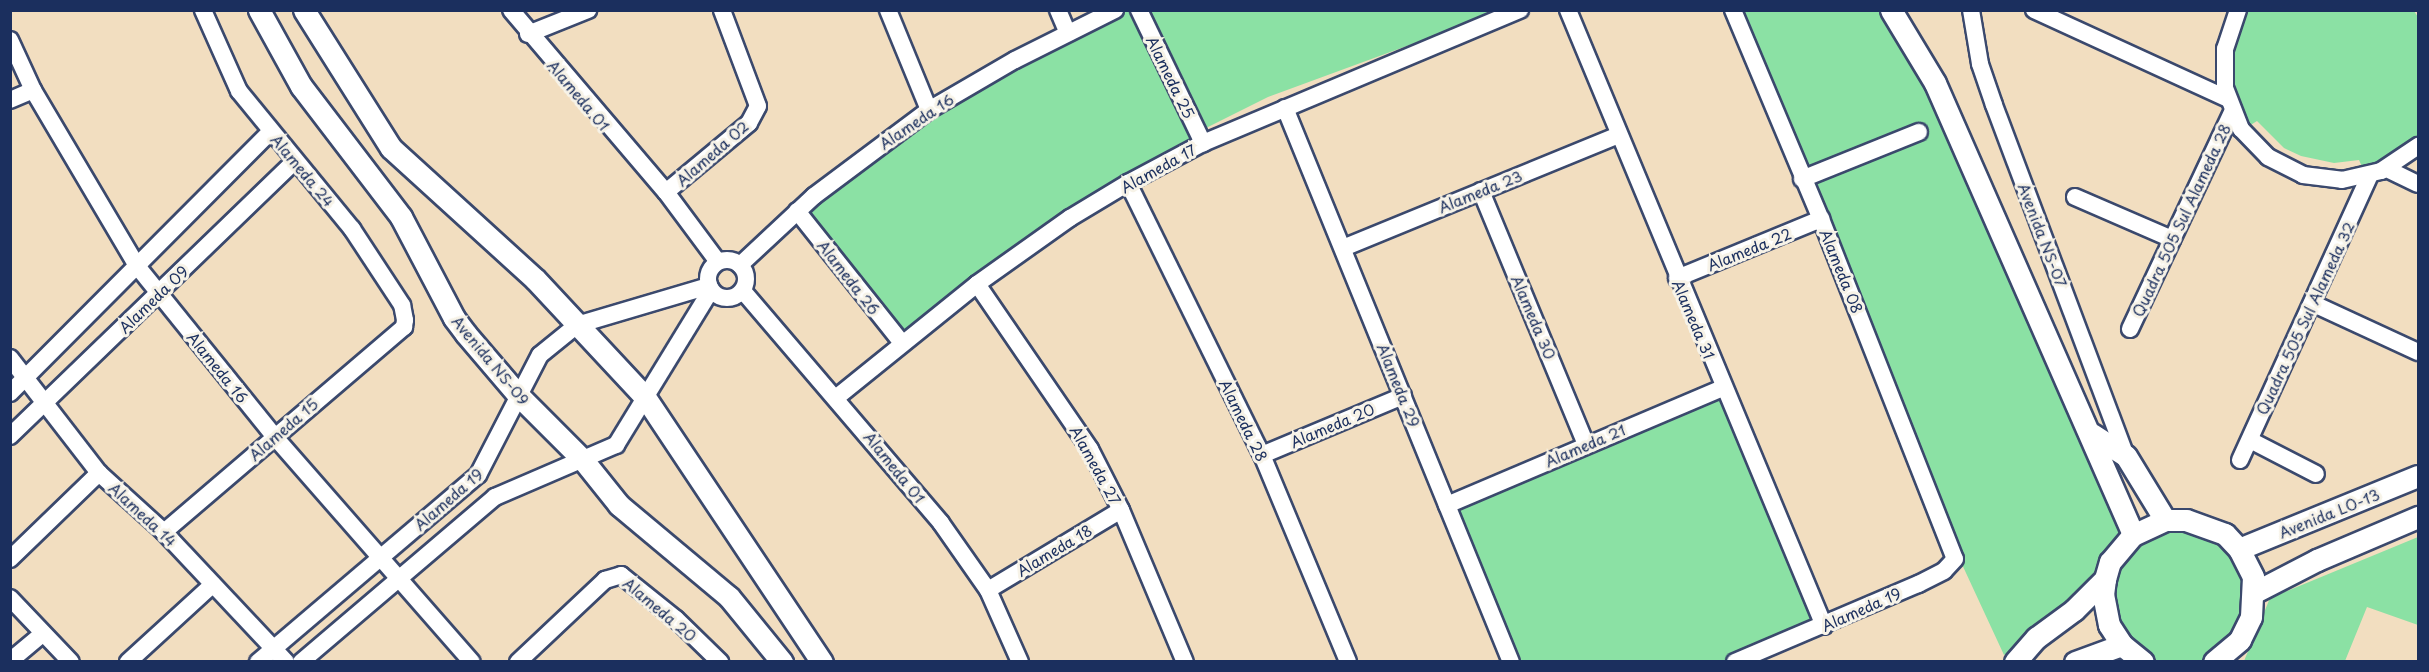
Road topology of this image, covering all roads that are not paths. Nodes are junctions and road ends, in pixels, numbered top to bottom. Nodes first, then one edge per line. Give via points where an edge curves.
1 (203, 10) edge
2 (259, 10) edge
3 (304, 10) edge
4 (511, 10) edge
5 (588, 10) edge
6 (722, 10) edge
7 (888, 10) edge
8 (1058, 10) edge
9 (1115, 10) edge
10 (1139, 10) edge
11 (1520, 10) edge
12 (1568, 10) edge
13 (1733, 10) edge
14 (1891, 10) edge
15 (1971, 10) edge
16 (2034, 10) edge
17 (2238, 10) edge
18 (1068, 33) junction
19 (528, 34) junction
20 (10, 40) edge
21 (2223, 77) junction
22 (2193, 83) junction
23 (33, 90) junction
24 (10, 99) edge
25 (2230, 105) junction
26 (1285, 108) junction
27 (929, 110) junction
28 (270, 132) junction
29 (1919, 132) dead end
30 (2245, 134) junction
31 (1618, 135) junction
32 (1203, 143) junction
33 (2216, 146) junction
34 (2412, 151) edge
35 (295, 161) junction
36 (2386, 169) junction
37 (2370, 175) junction
38 (1802, 179) junction
39 (2342, 180) junction
40 (1128, 183) junction
41 (2418, 183) edge
42 (1481, 191) junction
43 (666, 192) junction
44 (2074, 197) dead end
45 (2356, 208) junction
46 (797, 211) junction
47 (1821, 219) junction
48 (2172, 239) junction
49 (1343, 248) junction
50 (718, 262) junction
51 (740, 265) junction
52 (137, 266) junction
53 (1677, 278) junction
54 (977, 284) junction
55 (710, 288) junction
56 (743, 291) junction
57 (159, 294) junction
58 (2312, 303) junction
59 (577, 325) junction
60 (404, 327) joint
61 (2130, 329) dead end
62 (902, 343) junction
63 (2418, 352) edge
64 (10, 358) edge
65 (24, 380) junction
66 (1723, 388) junction
67 (10, 393) edge
68 (519, 396) junction
69 (1403, 396) junction
70 (837, 397) junction
71 (645, 398) junction
72 (46, 402) junction
73 (2092, 434) junction
74 (10, 436) edge
75 (274, 436) junction
76 (2250, 440) junction
77 (1586, 444) junction
78 (1262, 454) junction
79 (2126, 456) junction
80 (583, 460) junction
81 (2240, 460) dead end
82 (99, 473) junction
83 (2316, 474) dead end
84 (2418, 476) edge
85 (1447, 505) junction
86 (1121, 510) junction
87 (2418, 517) edge
88 (2165, 520) junction
89 (164, 532) junction
90 (1947, 532) joint
91 (2133, 535) junction
92 (2239, 549) junction
93 (380, 557) junction
94 (10, 559) edge
95 (397, 578) junction
96 (2105, 579) junction
97 (213, 584) junction
98 (988, 590) junction
99 (2255, 592) junction
100 (10, 598) edge
101 (1824, 626) junction
102 (41, 635) junction
103 (2121, 645) junction
104 (275, 647) junction
105 (2220, 660) edge
106 (10, 661) edge
107 (71, 662) edge
108 (128, 662) edge
109 (258, 662) edge
110 (286, 662) edge
111 (301, 662) edge
112 (472, 662) edge
113 (518, 662) edge
114 (720, 662) edge
115 (782, 662) edge
116 (822, 662) edge
117 (1020, 662) edge
118 (1185, 662) edge
119 (1348, 662) edge
120 (1511, 662) edge
121 (1735, 662) edge
122 (2015, 662) edge
123 (2075, 662) edge
124 (2143, 662) edge

1 - 28 street, Alameda 24 via 235,83
2 - 68 street, Avenida NS-09 via 301,86 401,218 454,318
3 - 59 street via 391,148 428,186 497,242
4 - 19 street, Alameda 01
5 - 19 street
6 - 43 street, Alameda 02 via 758,106 749,123
7 - 27 street
8 - 18 street
9 - 18 street, Alameda 16
10 - 32 street, Alameda 25
11 - 26 street, Alameda 17
12 - 31 street, Alameda 31
13 - 38 street, Alameda 08
14 - 73 street via 1935,83
15 - 79 street, Avenida NS-07 via 1980,64 1994,105
16 - 22 street
17 - 21 street via 2226,44
18 - 27 street, Alameda 16
19 - 43 street, Alameda 01
20 - 23 street, Alameda 16
21 - 22 street
21 - 25 street
22 - 25 street
23 - 24 street
23 - 52 street, Alameda 16
25 - 30 street
25 - 33 street, Quadra 505 Sul Alameda 28
26 - 32 street, Alameda 17
26 - 49 street, Alameda 29
27 - 46 street, Alameda 16
28 - 35 street, Alameda 24
28 - 52 street
29 - 38 street
30 - 33 street via 2230,136
30 - 39 street via 2264,154 2287,169 2308,177
31 - 42 street, Alameda 23
31 - 53 street, Alameda 31
32 - 40 street, Alameda 17
33 - 48 street, Quadra 505 Sul Alameda 28
34 - 36 street
34 - 41 street
35 - 57 street, Alameda 09
35 - 60 street, Alameda 24 via 352,229 396,295 405,313
36 - 37 street
36 - 41 street
37 - 39 street
37 - 45 street, Quadra 505 Sul Alameda 32
38 - 47 street, Alameda 08
39 - 45 street via 2353,194
40 - 54 street, Alameda 17 via 1070,218
40 - 78 street, Alameda 28
42 - 49 street, Alameda 23
42 - 77 street, Alameda 30
43 - 50 street, Alameda 01
44 - 48 street
45 - 58 street, Quadra 505 Sul Alameda 32
46 - 51 street, Alameda 16
46 - 62 street, Alameda 26
47 - 53 street, Alameda 22
47 - 90 street, Alameda 08
48 - 61 street, Quadra 505 Sul Alameda 28
49 - 69 street, Alameda 29
50 - 51 street via 726,260
50 - 55 street via 709,272
51 - 56 street via 747,277
52 - 57 street, Alameda 16
52 - 65 street
53 - 66 street, Alameda 31
54 - 62 street, Alameda 17
54 - 86 street, Alameda 27 via 1066,413
55 - 56 street via 726,298
55 - 59 street, Alameda 19
55 - 71 street, Alameda 19
56 - 70 street, Alameda 01
57 - 72 street, Alameda 09
57 - 75 street, Alameda 16
58 - 63 street
58 - 76 street, Quadra 505 Sul Alameda 32
59 - 68 street, Alameda 19 via 540,355
59 - 71 street
60 - 75 street, Alameda 15
62 - 70 street, Alameda 17
64 - 65 street, Alameda 14
65 - 67 street
65 - 72 street, Alameda 14
66 - 77 street, Alameda 21
66 - 101 street, Alameda 31
68 - 80 street, Avenida NS-09
68 - 93 street, Alameda 19 via 478,475
69 - 78 street, Alameda 20
69 - 85 street, Alameda 29
70 - 98 street, Alameda 01
71 - 80 street, Alameda 19 via 616,445
71 - 116 street
72 - 74 street, Alameda 09
72 - 82 street, Alameda 14
73 - 79 street, Avenida NS-07
73 - 91 street
75 - 89 street, Alameda 15
75 - 93 street, Alameda 16
76 - 81 street, Quadra 505 Sul Alameda 32
76 - 83 street
77 - 85 street, Alameda 21
78 - 119 street, Alameda 28
79 - 88 street, Avenida NS-07
80 - 95 street, Alameda 19 via 495,497
80 - 115 street, Avenida NS-09 via 619,505 729,597
82 - 89 street, Alameda 14
82 - 94 street
84 - 92 street, Avenida LO-13
85 - 120 street, Alameda 29
86 - 98 street, Alameda 18
86 - 118 street, Alameda 27
87 - 99 street
88 - 91 street
88 - 92 street via 2206,524
89 - 97 street, Alameda 14
90 - 101 street, Alameda 19 via 1955,552 1951,567
91 - 96 street via 2110,562
92 - 99 street
93 - 95 street, Alameda 16
93 - 104 street, Alameda 19
95 - 111 street, Alameda 19
95 - 112 street, Alameda 16
96 - 103 street via 2104,610
96 - 122 street via 2074,610 2036,638
97 - 104 street, Alameda 14
97 - 108 street
98 - 117 street, Alameda 01
99 - 105 street via 2251,617 2240,640
100 - 102 street
101 - 121 street, Alameda 19
102 - 106 street
102 - 107 street
103 - 123 street
103 - 124 street
104 - 109 street, Alameda 19
104 - 110 street, Alameda 14
113 - 114 street, Alameda 20 via 605,580 621,575 676,619

